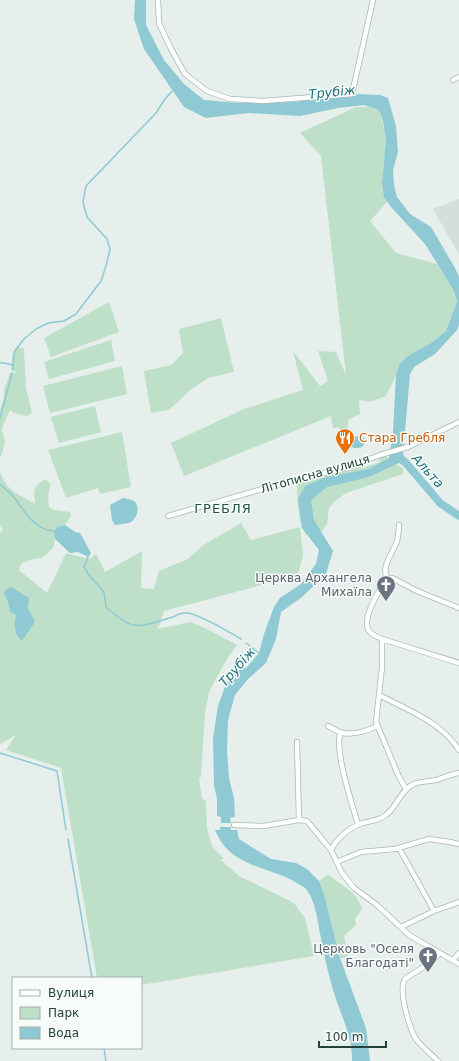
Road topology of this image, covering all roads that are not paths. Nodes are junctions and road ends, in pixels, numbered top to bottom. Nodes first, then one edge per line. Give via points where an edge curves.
1 (158, 0) edge
2 (373, 0) edge
3 (459, 77) edge
4 (453, 80) dead end
5 (459, 422) edge
6 (168, 516) dead end
7 (399, 525) dead end
8 (387, 578) junction
9 (459, 608) edge
10 (382, 639) junction
11 (459, 663) edge
12 (379, 695) junction
13 (328, 726) dead end
14 (377, 726) junction
15 (341, 732) junction
16 (297, 742) dead end
17 (459, 750) edge
18 (459, 772) edge
19 (406, 789) junction
20 (299, 820) junction
21 (234, 825) dead end
22 (358, 825) junction
23 (459, 844) edge
24 (399, 848) junction
25 (331, 850) junction
26 (337, 862) junction
27 (459, 902) edge
28 (434, 911) junction
29 (401, 927) junction
30 (440, 953) junction
31 (459, 953) edge
32 (453, 960) junction
33 (459, 964) edge
34 (438, 1061) edge

1 - 2 street via 159,22 185,74 207,90 230,99 263,101 352,94
3 - 4 street
5 - 6 street, Літописна вулиця via 408,447 348,467
7 - 8 street via 397,542 385,571
8 - 9 street via 395,579 412,589
8 - 10 street via 371,608 367,624 371,634
10 - 11 street
10 - 12 street
12 - 14 street
12 - 17 street via 429,722 445,734
13 - 15 street
14 - 15 street via 364,731
14 - 19 street
15 - 22 street via 339,752
16 - 20 street
18 - 19 street via 417,783
19 - 22 street via 386,815
20 - 21 street via 264,826
20 - 25 street via 310,823
22 - 25 street via 339,838
23 - 24 street via 429,839
24 - 26 street via 364,851
24 - 28 street
25 - 26 street
26 - 29 street via 352,886
27 - 28 street
28 - 29 street
29 - 30 street
30 - 32 street
30 - 34 street via 407,977 403,984 405,1009 415,1036
31 - 32 street
32 - 33 street

